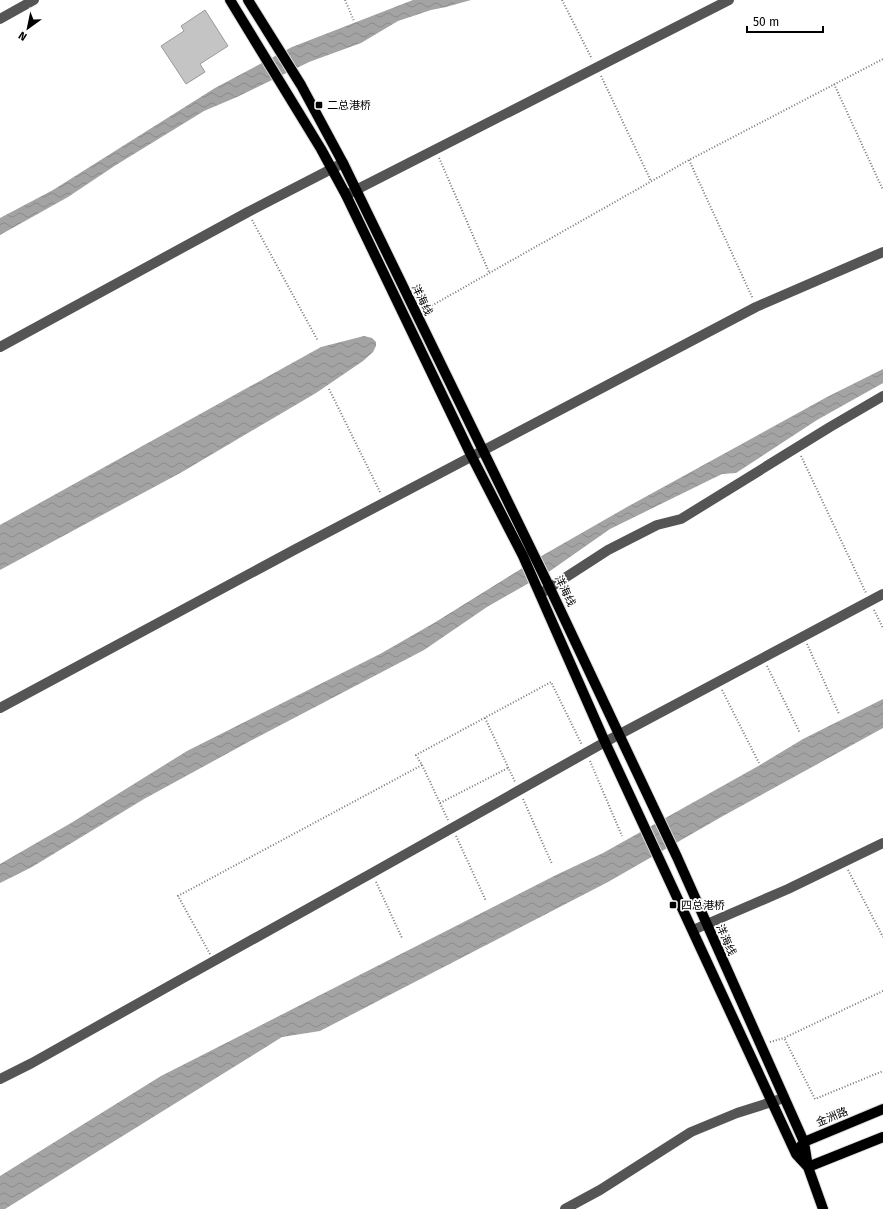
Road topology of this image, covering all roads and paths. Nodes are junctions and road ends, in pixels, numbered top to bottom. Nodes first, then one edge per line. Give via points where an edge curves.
1 (34, 0) edge
2 (230, 0) edge
3 (248, 0) edge
4 (345, 0) edge
5 (562, 0) edge
6 (729, 0) edge
7 (0, 19) edge
8 (354, 21) dead end
9 (883, 59) edge
10 (597, 67) junction
11 (834, 84) junction
12 (436, 150) junction
13 (689, 160) junction
14 (343, 163) junction
15 (331, 169) junction
16 (651, 182) junction
17 (356, 190) junction
18 (883, 190) edge
19 (346, 195) junction
20 (248, 212) junction
21 (883, 252) edge
22 (490, 272) junction
23 (756, 307) junction
24 (416, 314) junction
25 (318, 341) dead end
26 (0, 347) edge
27 (329, 389) dead end
28 (883, 396) edge
29 (797, 448) junction
30 (483, 451) junction
31 (472, 457) junction
32 (385, 502) junction
33 (528, 555) junction
34 (548, 585) junction
35 (538, 590) junction
36 (883, 594) edge
37 (870, 601) junction
38 (883, 628) edge
39 (804, 636) junction
40 (763, 658) junction
41 (718, 681) junction
42 (0, 708) edge
43 (839, 714) dead end
44 (619, 734) junction
45 (800, 734) dead end
46 (605, 742) junction
47 (586, 753) junction
48 (759, 763) dead end
49 (508, 768) dead end
50 (440, 803) dead end
51 (622, 836) dead end
52 (883, 843) edge
53 (844, 862) junction
54 (372, 873) junction
55 (706, 924) junction
56 (693, 930) junction
57 (883, 937) edge
58 (402, 938) dead end
59 (214, 961) junction
60 (883, 991) edge
61 (883, 1072) edge
62 (0, 1079) edge
63 (784, 1098) junction
64 (772, 1102) junction
65 (883, 1109) edge
66 (883, 1137) edge
67 (804, 1142) junction
68 (796, 1154) junction
69 (808, 1167) junction
70 (565, 1209) edge
71 (823, 1209) edge

1 - 7 street
2 - 15 main road, 洋海线
3 - 14 main road, 洋海线 via 301,85
4 - 8 path
5 - 10 path
6 - 10 street
9 - 11 path
10 - 12 street
10 - 16 path
11 - 13 path
11 - 18 path
12 - 17 street
12 - 22 path
13 - 16 path
13 - 23 path
14 - 15 street
14 - 17 main road, 洋海线
15 - 19 main road, 洋海线
15 - 20 street
16 - 22 path
17 - 19 street
17 - 24 main road, 洋海线
19 - 31 main road, 洋海线
20 - 25 path
20 - 26 street
21 - 23 street
22 - 24 path
23 - 30 street
24 - 30 main road, 洋海线
27 - 32 path
28 - 29 street
29 - 34 street via 681,519 657,526 608,550
29 - 37 path
30 - 31 street
30 - 33 main road, 洋海线
31 - 32 street
31 - 33 main road, 洋海线
32 - 42 street
33 - 34 main road, 洋海线
33 - 35 main road, 洋海线
34 - 35 street
34 - 44 main road, 洋海线
35 - 46 main road, 洋海线
36 - 37 street
37 - 38 path
37 - 39 street
39 - 40 street
39 - 43 path
40 - 41 street
40 - 45 path
41 - 44 street
41 - 48 path
44 - 46 street
44 - 55 main road, 洋海线
46 - 47 street
46 - 56 main road, 洋海线
47 - 51 path
47 - 54 street
47 - 59 path via 551,682 416,755 422,765 178,896
49 - 50 path
52 - 53 street
53 - 55 street
53 - 57 path
54 - 58 path
54 - 59 street
55 - 56 street
55 - 63 main road, 洋海线
56 - 64 main road, 洋海线
59 - 62 street
60 - 61 path via 784,1038 815,1099
63 - 64 street
63 - 67 main road, 洋海线
64 - 68 main road, 洋海线
64 - 70 street via 691,1132 600,1190
65 - 67 main road, 金洲路
66 - 69 main road
67 - 68 main road
67 - 69 main road, 洋海线
68 - 69 main road, 洋海线
69 - 71 main road, 洋海线

